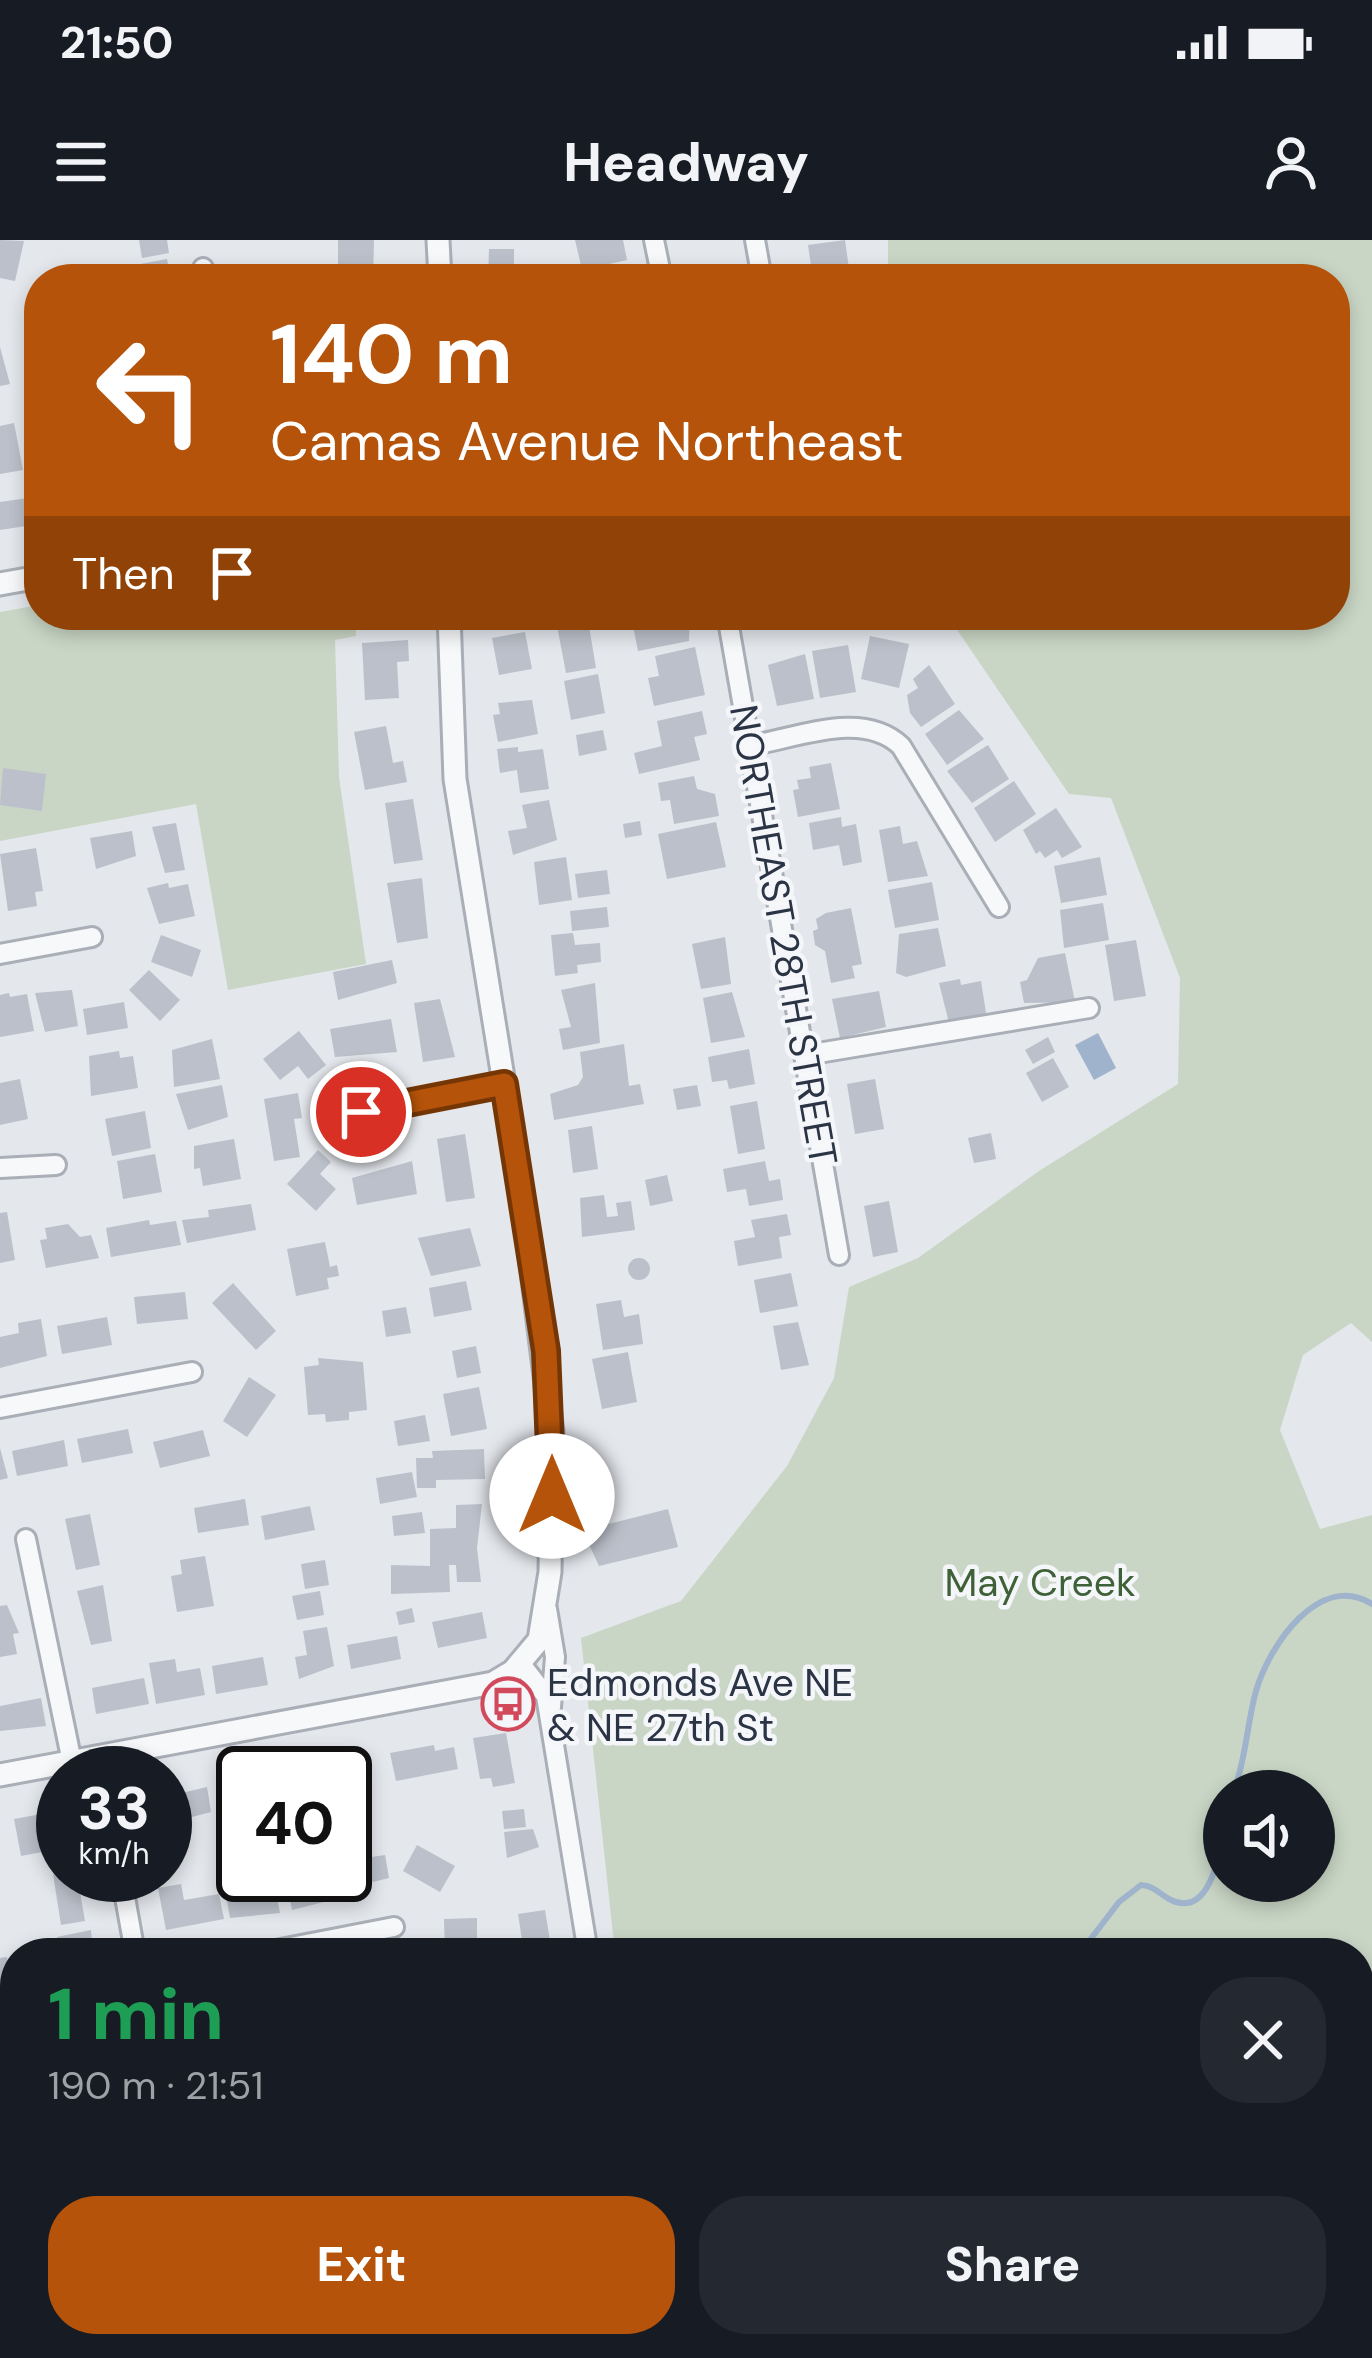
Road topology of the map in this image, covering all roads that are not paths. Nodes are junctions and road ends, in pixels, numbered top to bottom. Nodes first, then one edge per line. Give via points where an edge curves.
1 (449, 630) edge
2 (730, 630) edge
3 (753, 745) junction
4 (999, 907) dead end
5 (92, 937) dead end
6 (0, 954) edge
7 (1089, 1008) dead end
8 (806, 1055) junction
9 (504, 1084) junction
10 (361, 1112) dead end
11 (56, 1166) dead end
12 (0, 1168) edge
13 (839, 1255) dead end
14 (192, 1372) dead end
15 (0, 1408) edge
16 (26, 1540) dead end
17 (546, 1602) junction
18 (520, 1664) junction
19 (550, 1718) junction
20 (69, 1746) edge
21 (192, 1746) edge
22 (36, 1768) edge
23 (0, 1775) edge
24 (126, 1902) edge
25 (394, 1927) dead end
26 (132, 1938) edge
27 (337, 1938) edge
28 (586, 1938) edge

1 - 9 street via 454,779
2 - 3 street, NORTHEAST 28TH STREET
3 - 4 street via 862,726 888,734
3 - 8 street, NORTHEAST 28TH STREET
5 - 6 street
7 - 8 street
8 - 13 street, NORTHEAST 28TH STREET
9 - 10 street
9 - 17 street via 550,1394
11 - 12 street
14 - 15 street
16 - 20 street
17 - 18 street via 539,1640
17 - 19 street via 555,1657
18 - 19 street via 546,1696
18 - 21 street via 493,1683
19 - 28 street
22 - 23 street
24 - 26 street
25 - 27 street

